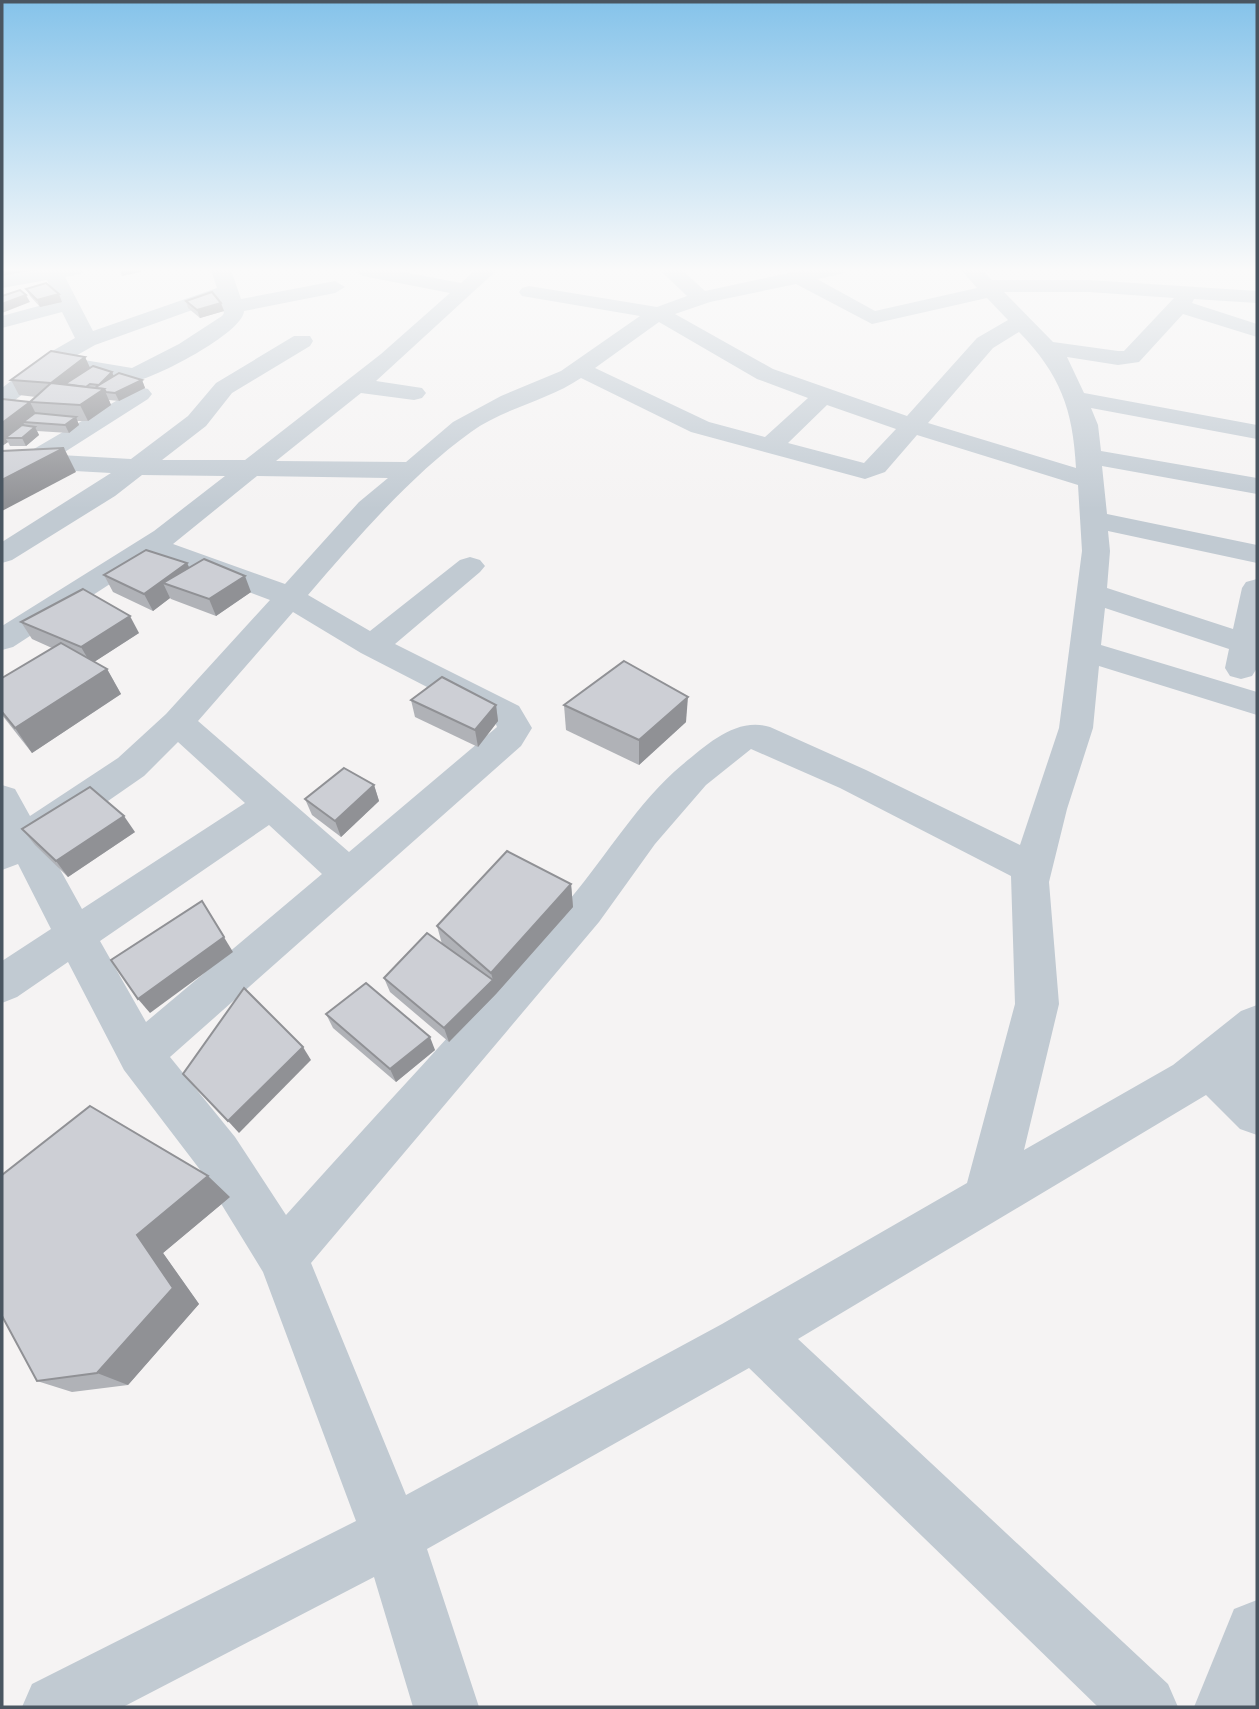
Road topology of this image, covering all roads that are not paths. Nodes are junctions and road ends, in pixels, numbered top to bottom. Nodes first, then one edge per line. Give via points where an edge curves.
1 (71, 350) edge
2 (181, 350) edge
3 (287, 350) edge
4 (399, 350) edge
5 (607, 350) edge
6 (718, 350) edge
7 (979, 350) edge
8 (1048, 350) edge
9 (1066, 350) edge
10 (1138, 350) edge
11 (50, 362) junction
12 (580, 369) junction
13 (357, 385) junction
14 (414, 393) dead end
15 (140, 394) dead end
16 (824, 396) junction
17 (1074, 398) junction
18 (2, 399) edge
19 (911, 425) junction
20 (1257, 432) edge
21 (770, 446) junction
22 (2, 459) edge
23 (32, 461) junction
24 (137, 467) junction
25 (249, 468) junction
26 (1089, 468) junction
27 (411, 470) junction
28 (1257, 486) edge
29 (1093, 520) junction
30 (152, 546) junction
31 (2, 554) edge
32 (1257, 554) edge
33 (470, 566) dead end
34 (1257, 588) edge
35 (1093, 594) junction
36 (289, 596) junction
37 (2, 640) edge
38 (1246, 644) junction
39 (372, 646) junction
40 (1086, 651) junction
41 (1246, 701) edge
42 (178, 722) junction
43 (2, 799) edge
44 (271, 805) junction
45 (14, 847) edge
46 (1032, 869) junction
47 (349, 875) junction
48 (74, 934) junction
49 (2, 984) edge
50 (1236, 1054) edge
51 (140, 1055) junction
52 (1257, 1113) edge
53 (988, 1198) junction
54 (283, 1257) junction
55 (754, 1335) junction
56 (392, 1535) junction
57 (1257, 1632) edge
58 (54, 1707) edge
59 (446, 1707) edge
60 (1145, 1707) edge
61 (1227, 1707) edge

1 - 11 street
2 - 11 street via 137,375
3 - 24 street via 224,388 197,421
4 - 13 street
5 - 12 street
6 - 16 street
7 - 19 street
8 - 17 street
9 - 10 street via 1127,358
11 - 18 street
12 - 21 street via 678,418
12 - 27 street via 462,428
13 - 14 street
13 - 25 street
15 - 23 street
16 - 19 street
16 - 21 street
17 - 20 street
17 - 26 street via 1086,425
19 - 21 street via 876,467 865,471
19 - 26 street
22 - 23 street
23 - 24 street
24 - 25 street
24 - 31 street
25 - 27 street
25 - 30 street
26 - 28 street
26 - 29 street
27 - 36 street via 369,508
29 - 32 street
29 - 35 street
30 - 36 street
30 - 37 street
33 - 39 street
34 - 38 street
35 - 38 street
35 - 40 street
36 - 39 street
36 - 42 street
38 - 41 street
39 - 47 street via 507,714 515,727
40 - 41 street
40 - 46 street via 1076,728
42 - 44 street
42 - 45 street via 131,767
43 - 45 street
44 - 47 street
44 - 48 street
45 - 48 street
46 - 53 street via 1029,883 1037,1004
46 - 54 street via 758,736 742,738 684,785 585,910
47 - 51 street
48 - 49 street
48 - 51 street
50 - 52 street
50 - 53 street
51 - 54 street via 218,1154
53 - 55 street
54 - 56 street
55 - 56 street
55 - 60 street
56 - 58 street
56 - 59 street
57 - 61 street

